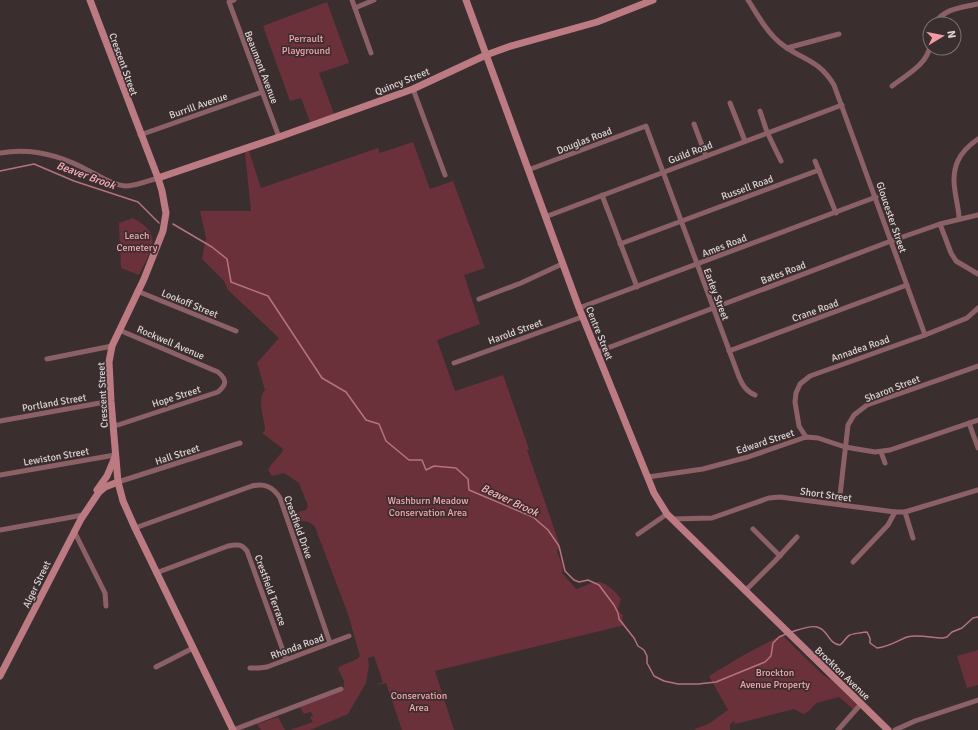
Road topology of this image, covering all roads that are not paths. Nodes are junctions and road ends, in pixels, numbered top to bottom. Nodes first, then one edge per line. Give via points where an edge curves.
1 (90, 0) edge
2 (234, 0) edge
3 (352, 0) edge
4 (374, 0) edge
5 (466, 0) edge
6 (653, 0) edge
7 (748, 0) edge
8 (978, 4) edge
9 (355, 8) junction
10 (940, 16) edge
11 (839, 34) dead end
12 (788, 48) junction
13 (371, 53) dead end
14 (486, 55) junction
15 (928, 56) edge
16 (892, 86) dead end
17 (413, 88) junction
18 (262, 92) junction
19 (730, 103) dead end
20 (842, 105) junction
21 (760, 111) dead end
22 (694, 124) dead end
23 (646, 126) joint
24 (767, 132) junction
25 (140, 135) junction
26 (279, 137) junction
27 (978, 139) edge
28 (745, 141) junction
29 (0, 154) edge
30 (706, 156) junction
31 (815, 160) dead end
32 (781, 161) dead end
33 (528, 170) junction
34 (819, 170) junction
35 (663, 172) junction
36 (446, 175) dead end
37 (158, 178) junction
38 (602, 195) junction
39 (876, 198) junction
40 (836, 212) junction
41 (978, 215) edge
42 (545, 217) junction
43 (960, 219) junction
44 (681, 220) junction
45 (940, 224) junction
46 (891, 242) junction
47 (620, 244) junction
48 (562, 264) junction
49 (696, 265) junction
50 (978, 274) edge
51 (907, 285) junction
52 (637, 287) junction
53 (137, 292) junction
54 (479, 299) dead end
55 (579, 308) junction
56 (713, 308) junction
57 (978, 308) edge
58 (582, 317) junction
59 (119, 330) junction
60 (236, 331) dead end
61 (925, 334) junction
62 (112, 346) junction
63 (729, 351) junction
64 (597, 352) junction
65 (47, 359) dead end
66 (454, 363) dead end
67 (978, 366) edge
68 (215, 370) joint
69 (755, 395) dead end
70 (111, 401) junction
71 (978, 420) edge
72 (0, 421) edge
73 (969, 423) junction
74 (113, 425) junction
75 (806, 437) junction
76 (240, 443) dead end
77 (845, 447) junction
78 (978, 448) edge
79 (881, 452) junction
80 (116, 455) junction
81 (885, 463) dead end
82 (0, 476) edge
83 (648, 477) junction
84 (118, 482) junction
85 (978, 490) edge
86 (92, 502) junction
87 (839, 504) junction
88 (895, 512) junction
89 (905, 512) junction
90 (84, 515) junction
91 (670, 517) junction
92 (135, 528) junction
93 (752, 529) dead end
94 (0, 530) edge
95 (74, 531) junction
96 (638, 534) dead end
97 (797, 537) dead end
98 (913, 538) dead end
99 (780, 556) junction
100 (853, 562) dead end
101 (156, 573) junction
102 (745, 591) junction
103 (106, 606) dead end
104 (787, 632) joint
105 (349, 636) dead end
106 (330, 643) junction
107 (193, 648) junction
108 (286, 659) junction
109 (156, 667) dead end
110 (250, 668) dead end
111 (0, 676) edge
112 (341, 689) dead end
113 (978, 700) edge
114 (861, 704) junction
115 (233, 730) edge
116 (838, 730) edge
117 (888, 730) edge
118 (895, 730) edge

1 - 25 main road, Crescent Street
2 - 18 street, Beaumont Avenue via 229,2
3 - 9 street
4 - 9 street
5 - 14 main road, Centre Street
6 - 14 main road, Quincy Street via 597,22
7 - 12 street, Gloucester Street via 771,34
8 - 10 street via 948,11
9 - 13 street
11 - 12 street
12 - 20 street, Gloucester Street via 822,69 831,80
14 - 17 main road, Quincy Street
14 - 33 main road, Centre Street
15 - 16 street via 922,64
17 - 26 main road, Quincy Street
17 - 36 street
18 - 25 street, Burrill Avenue
18 - 26 street, Beaumont Avenue
19 - 28 street
20 - 24 street, Guild Road
20 - 39 street, Gloucester Street
21 - 24 street
22 - 30 street
23 - 33 street, Douglas Road
23 - 35 street, Earley Street
24 - 28 street, Guild Road
24 - 32 street
25 - 37 main road, Crescent Street
26 - 37 main road, Quincy Street
27 - 43 street via 958,158 955,170 954,180
28 - 30 street, Guild Road
29 - 37 street via 30,152 51,155 77,164 120,186 135,185
30 - 35 street, Guild Road
31 - 34 street
33 - 42 main road, Centre Street
34 - 40 street
34 - 44 street, Russell Road
35 - 38 street, Guild Road
35 - 44 street, Earley Street
37 - 53 main road, Crescent Street via 166,220 157,249
38 - 42 street, Guild Road
38 - 47 street
39 - 40 street, Ames Road
39 - 46 street, Gloucester Street
40 - 49 street, Ames Road
41 - 43 street, Bates Road
42 - 48 main road, Centre Street
43 - 45 street, Bates Road
44 - 47 street, Russell Road
44 - 49 street, Earley Street
45 - 46 street, Bates Road
45 - 50 street via 956,260
46 - 51 street, Gloucester Street
46 - 56 street, Bates Road
47 - 52 street
48 - 54 street
48 - 55 main road, Centre Street
49 - 52 street, Ames Road
49 - 56 street, Earley Street
51 - 61 street, Gloucester Street
51 - 63 street, Crane Road
52 - 55 street, Ames Road
53 - 59 main road, Crescent Street
53 - 60 street, Lookoff Street
55 - 58 main road, Centre Street
56 - 63 street, Earley Street
56 - 64 street, Bates Road
57 - 61 street, Annadea Road via 967,318
58 - 64 main road, Centre Street
58 - 66 street, Harold Street
59 - 62 main road, Crescent Street
59 - 68 street, Rockwell Avenue
61 - 75 street, Annadea Road via 810,376 800,384 795,402 799,426
62 - 65 street
62 - 70 main road, Crescent Street via 109,362
63 - 69 street, Earley Street via 744,388
64 - 83 main road, Centre Street
67 - 77 street, Sharon Street via 859,410 848,425
68 - 74 street, Hope Street via 224,377 225,383 218,392
70 - 72 street, Portland Street
70 - 74 main road, Crescent Street
71 - 73 street, Edward Street
73 - 78 street
73 - 79 street, Edward Street
74 - 80 main road, Crescent Street
75 - 77 street, Edward Street via 818,438
75 - 83 street, Edward Street via 703,469
76 - 84 street, Hall Street
77 - 79 street, Edward Street
77 - 87 street, Sharon Street
79 - 81 street
80 - 82 street, Lewiston Street
80 - 84 main road, Crescent Street
80 - 86 main road
83 - 91 main road, Centre Street via 654,493
84 - 86 main road, Alger Street via 98,492
84 - 92 main road, Crescent Street
85 - 89 street, Short Street
86 - 90 main road, Alger Street
87 - 88 street, Short Street
87 - 91 street, Short Street via 775,497 712,518
88 - 89 street, Short Street
88 - 100 street via 888,525
89 - 98 street
90 - 94 street
90 - 95 main road, Alger Street
91 - 96 street
91 - 102 main road, Centre Street
92 - 101 main road, Crescent Street
92 - 106 street, Crestfield Drive via 252,486 269,486 280,498
93 - 99 street
95 - 103 street via 105,593
95 - 111 main road, Alger Street
97 - 99 street
99 - 102 street
101 - 107 main road, Crescent Street
101 - 108 street, Crestfield Terrace via 228,546 237,544 244,548
102 - 104 main road, Centre Street
104 - 114 main road, Brockton Avenue
105 - 106 street, Rhonda Road
106 - 108 street, Rhonda Road
107 - 109 street
107 - 115 main road, Crescent Street
108 - 110 street, Rhonda Road via 263,668
112 - 115 street
113 - 118 street via 914,721
114 - 116 street
114 - 117 main road, Brockton Avenue

